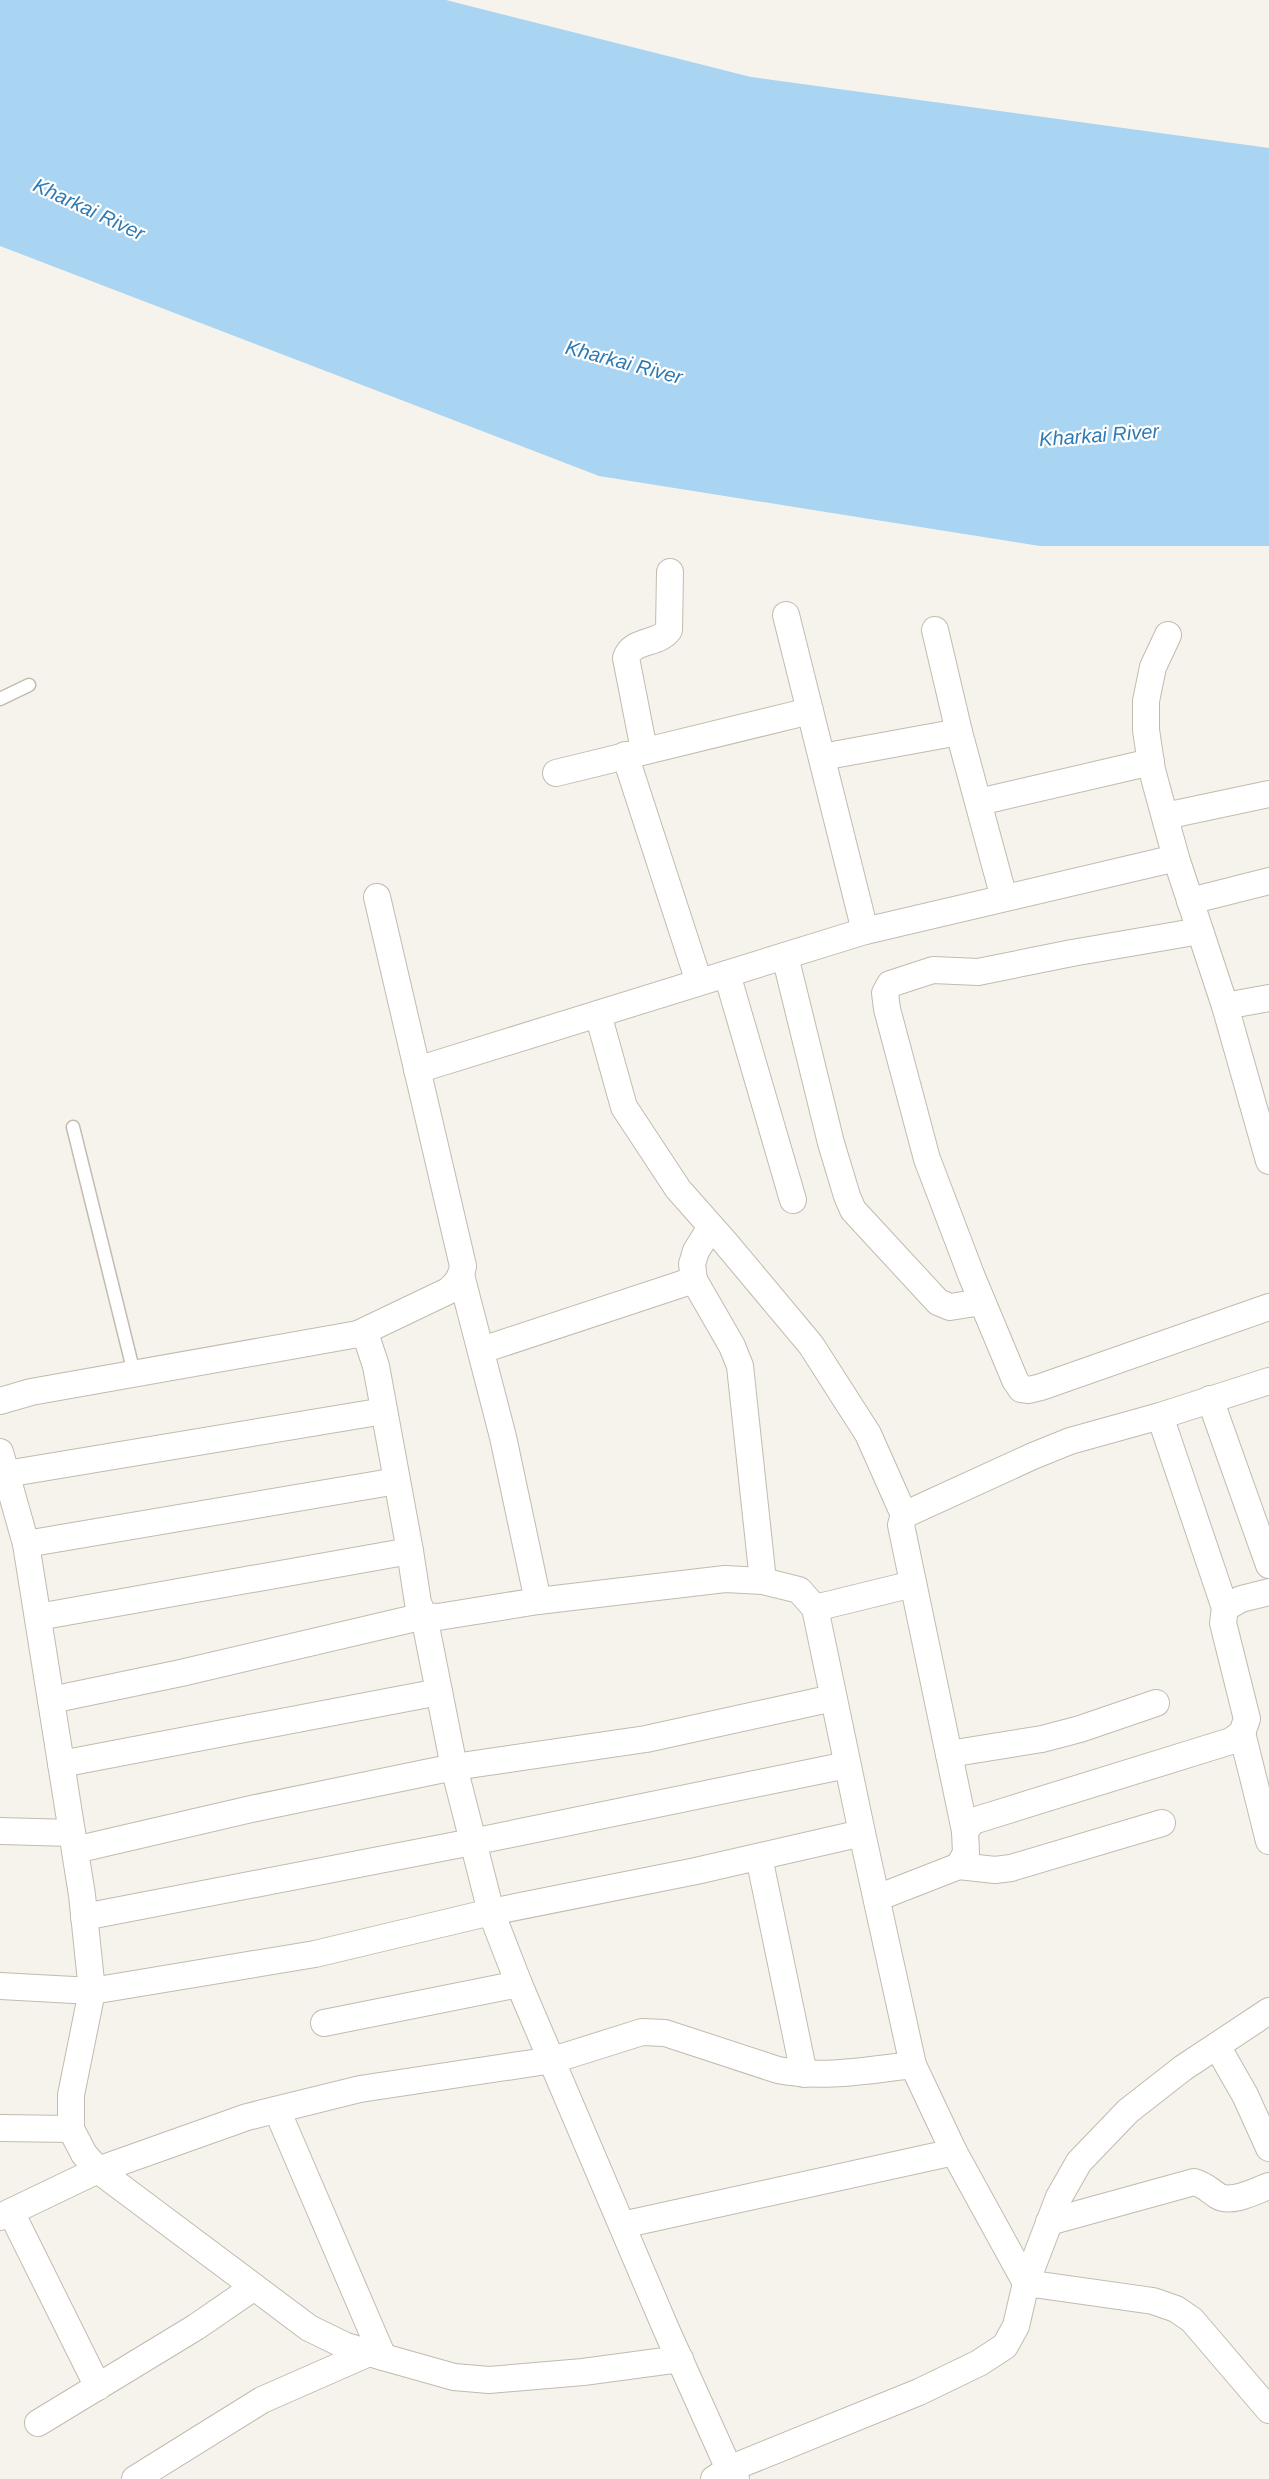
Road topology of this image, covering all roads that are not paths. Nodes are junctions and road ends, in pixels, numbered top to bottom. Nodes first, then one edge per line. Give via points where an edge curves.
1 (670, 572) dead end
2 (786, 615) dead end
3 (934, 630) dead end
4 (1168, 634) dead end
5 (28, 685) dead end
6 (0, 699) edge
7 (810, 711) junction
8 (959, 732) junction
9 (634, 753) junction
10 (822, 757) junction
11 (1151, 762) junction
12 (556, 773) dead end
13 (1269, 794) edge
14 (978, 802) junction
15 (1164, 816) junction
16 (1176, 858) junction
17 (1269, 881) edge
18 (377, 897) dead end
19 (1004, 898) junction
20 (1190, 901) junction
21 (865, 931) junction
22 (1200, 931) junction
23 (785, 956) junction
24 (727, 974) junction
25 (699, 982) junction
26 (1269, 998) edge
27 (1226, 1006) junction
28 (597, 1014) junction
29 (417, 1070) junction
30 (1264, 1122) edge
31 (73, 1127) dead end
32 (1269, 1161) edge
33 (793, 1200) dead end
34 (711, 1227) junction
35 (461, 1275) junction
36 (694, 1280) junction
37 (982, 1302) junction
38 (1269, 1307) edge
39 (358, 1334) junction
40 (482, 1350) junction
41 (134, 1373) junction
42 (1269, 1381) edge
43 (1210, 1399) junction
44 (0, 1401) edge
45 (384, 1411) junction
46 (1160, 1416) junction
47 (3, 1463) edge
48 (397, 1481) junction
49 (904, 1515) junction
50 (26, 1544) junction
51 (410, 1551) junction
52 (1269, 1565) edge
53 (763, 1581) junction
54 (913, 1584) junction
55 (1269, 1592) edge
56 (538, 1601) junction
57 (816, 1608) junction
58 (1225, 1608) junction
59 (424, 1616) junction
60 (38, 1617) junction
61 (439, 1692) junction
62 (833, 1698) junction
63 (51, 1700) junction
64 (1156, 1703) dead end
65 (1242, 1733) junction
66 (949, 1754) junction
67 (61, 1764) junction
68 (847, 1765) junction
69 (454, 1767) junction
70 (1162, 1823) dead end
71 (0, 1831) edge
72 (965, 1831) junction
73 (862, 1833) junction
74 (74, 1841) junction
75 (1269, 1841) edge
76 (472, 1842) junction
77 (759, 1857) junction
78 (959, 1866) junction
79 (877, 1898) junction
80 (491, 1912) junction
81 (84, 1917) junction
82 (519, 1984) junction
83 (0, 1986) edge
84 (92, 1991) junction
85 (1269, 2011) edge
86 (324, 2023) dead end
87 (1217, 2046) junction
88 (553, 2060) junction
89 (913, 2064) junction
90 (804, 2074) junction
91 (277, 2110) junction
92 (0, 2128) edge
93 (71, 2129) junction
94 (1269, 2148) edge
95 (954, 2152) junction
96 (98, 2170) junction
97 (1269, 2186) edge
98 (6, 2215) edge
99 (1049, 2222) junction
100 (622, 2225) junction
101 (1026, 2283) junction
102 (254, 2287) junction
103 (376, 2355) junction
104 (680, 2359) junction
105 (98, 2387) junction
106 (1269, 2410) edge
107 (38, 2422) dead end
108 (726, 2476) edge
109 (135, 2479) edge

1 - 9 street via 669,630 662,638 634,647 626,658
2 - 7 street
3 - 8 street
4 - 11 street via 1153,668 1146,701
5 - 6 lane
7 - 9 street
7 - 10 street
8 - 10 street
8 - 14 street
9 - 12 street
9 - 25 street
10 - 21 street
11 - 14 street
11 - 15 street
13 - 15 street
14 - 19 street
15 - 16 street
16 - 19 street
16 - 20 street
17 - 20 street
18 - 29 street
19 - 21 street
20 - 22 street
21 - 23 street
22 - 27 street
22 - 37 street via 978,972 933,970 890,984 885,993 887,1009 927,1159
23 - 24 street
23 - 37 street via 831,1143 853,1210 938,1302 950,1306
24 - 25 street
24 - 33 street
25 - 28 street
26 - 27 street
27 - 30 street
28 - 29 street
28 - 34 street via 624,1107 678,1189
29 - 35 street
30 - 32 street
31 - 41 lane
34 - 36 street via 696,1251 692,1264
34 - 49 street via 810,1346 843,1394 868,1434
35 - 39 street via 456,1284 439,1296
35 - 40 street
36 - 40 street
36 - 53 street via 740,1366
37 - 38 street via 1015,1380 1021,1389 1029,1390
39 - 41 street
39 - 45 street via 367,1339
40 - 56 street
41 - 44 street
42 - 43 street
43 - 46 street
43 - 52 street
45 - 47 street
45 - 48 street
46 - 49 street via 1051,1448
46 - 58 street
47 - 50 street
48 - 50 street
48 - 51 street
49 - 54 street via 901,1525
50 - 60 street
51 - 59 street via 418,1603
51 - 60 street
53 - 56 street via 725,1580
53 - 57 street via 799,1590
54 - 57 street
54 - 66 street
55 - 58 street
56 - 59 street
57 - 62 street
58 - 65 street via 1223,1623 1247,1719
59 - 61 street
59 - 63 street
60 - 63 street
61 - 67 street
61 - 69 street
62 - 68 street
62 - 69 street via 646,1739
63 - 67 street
64 - 66 street via 1042,1739
65 - 72 street via 1231,1741 973,1821
65 - 75 street
66 - 72 street
67 - 74 street
68 - 73 street
68 - 76 street
69 - 74 street
69 - 76 street
70 - 78 street via 1011,1868
71 - 74 street
72 - 78 street via 966,1853
73 - 77 street
73 - 79 street
74 - 81 street
76 - 80 street
76 - 81 street
77 - 80 street
77 - 90 street
78 - 79 street
79 - 89 street
80 - 82 street
80 - 84 street via 315,1954
81 - 84 street
82 - 86 street
82 - 88 street
83 - 84 street
84 - 93 street via 70,2095
85 - 87 street
87 - 94 street
87 - 99 street via 1128,2111 1079,2162
88 - 90 street via 654,2031 778,2070
88 - 91 street via 360,2089
88 - 100 street
89 - 90 street via 828,2075
89 - 95 street
91 - 96 street
91 - 103 street
92 - 93 street
93 - 96 street
95 - 100 street
95 - 101 street
96 - 98 street
96 - 102 street
97 - 99 street via 1226,2199 1194,2182
98 - 105 street
99 - 101 street
100 - 104 street
101 - 106 street via 1153,2301 1176,2309 1192,2320
101 - 108 street via 1016,2326 1005,2346 979,2364
102 - 103 street via 309,2328
102 - 105 street
103 - 104 street via 454,2377 489,2379
103 - 109 street via 262,2400
104 - 108 street
105 - 107 street

